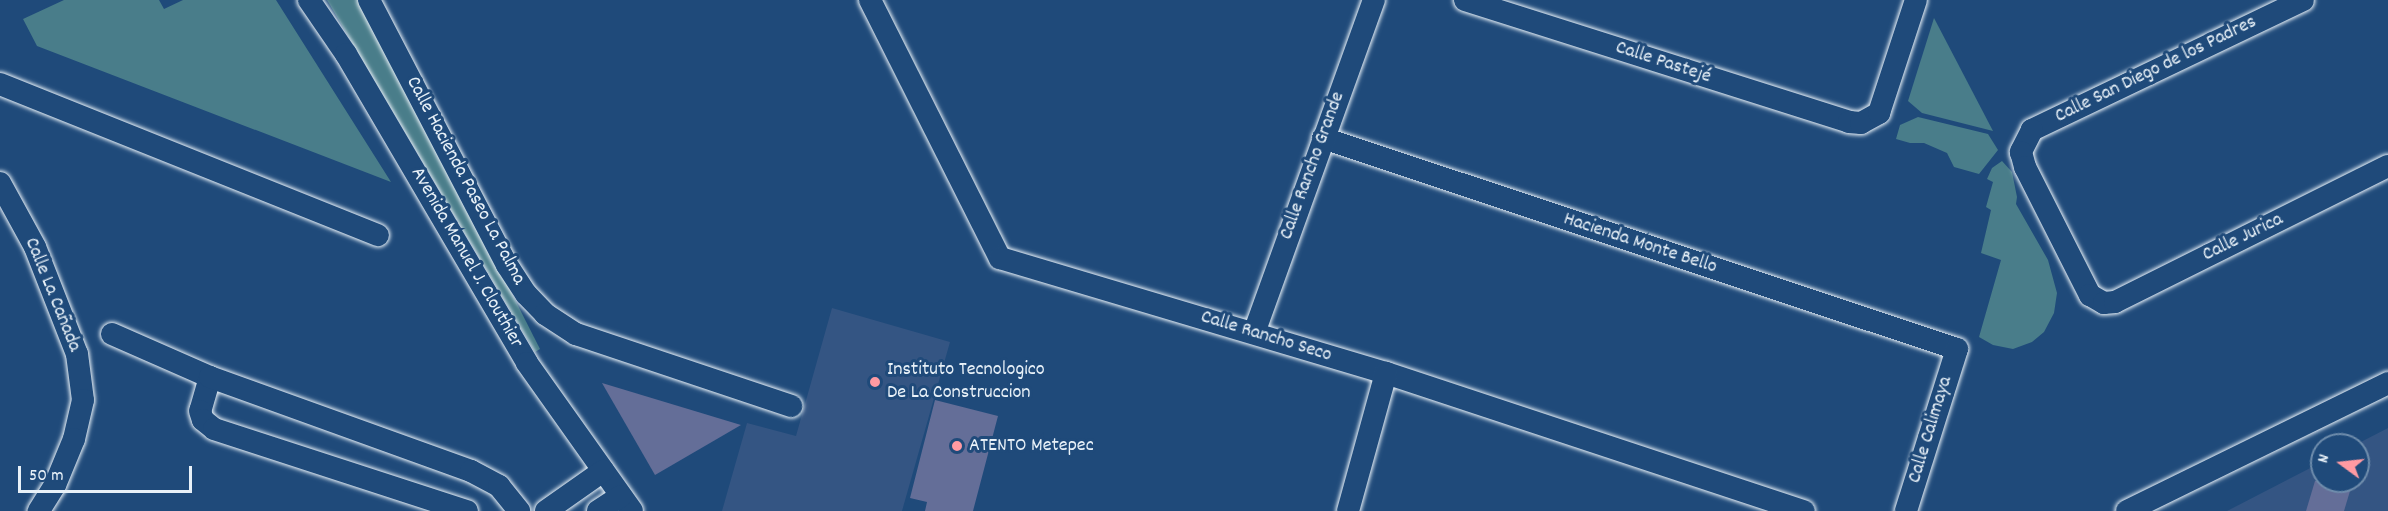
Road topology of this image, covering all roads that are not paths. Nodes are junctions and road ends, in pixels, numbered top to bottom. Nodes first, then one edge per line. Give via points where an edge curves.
1 (309, 0) edge
2 (369, 0) edge
3 (870, 0) edge
4 (1374, 0) edge
5 (1465, 0) edge
6 (1916, 0) edge
7 (2303, 0) edge
8 (0, 84) edge
9 (1323, 138) junction
10 (2388, 166) edge
11 (0, 183) edge
12 (378, 235) dead end
13 (2097, 301) joint
14 (1254, 333) junction
15 (112, 334) dead end
16 (1957, 349) joint
17 (1386, 373) junction
18 (210, 377) junction
19 (2388, 383) edge
20 (791, 405) dead end
21 (603, 471) junction
22 (626, 503) edge
23 (39, 511) edge
24 (467, 511) edge
25 (519, 511) edge
26 (546, 511) edge
27 (598, 511) edge
28 (1348, 511) edge
29 (1804, 511) edge
30 (1906, 511) edge
31 (2127, 511) edge

1 - 21 street, Avenida Manuel J. Clouthier via 346,54 527,363
2 - 20 street, Calle Hacienda Paseo La Palma via 507,265 545,314 576,334
3 - 14 street, Calle Rancho Seco via 1000,258
4 - 9 street, Calle Rancho Grande
5 - 6 street, Calle Pastejé via 1861,123 1879,113
7 - 13 street, Calle San Diego de los Padres via 2032,130 2021,152 2025,166 2090,295
8 - 12 street
9 - 14 street, Calle Rancho Grande
9 - 16 street, Hacienda Monte Bello
10 - 13 street, Calle Jurica via 2115,302
11 - 23 street, Calle La Cañada via 35,247 79,365 83,400 74,439 55,485
14 - 17 street, Calle Rancho Seco
15 - 18 street
16 - 30 street, Calle Calimaya
17 - 28 street
17 - 29 street, Calle Rancho Seco
18 - 24 street via 200,411 203,420 214,429
18 - 25 street via 471,471 499,486
19 - 31 street
21 - 22 street, Avenida Manuel J. Clouthier
21 - 26 street
22 - 27 street

